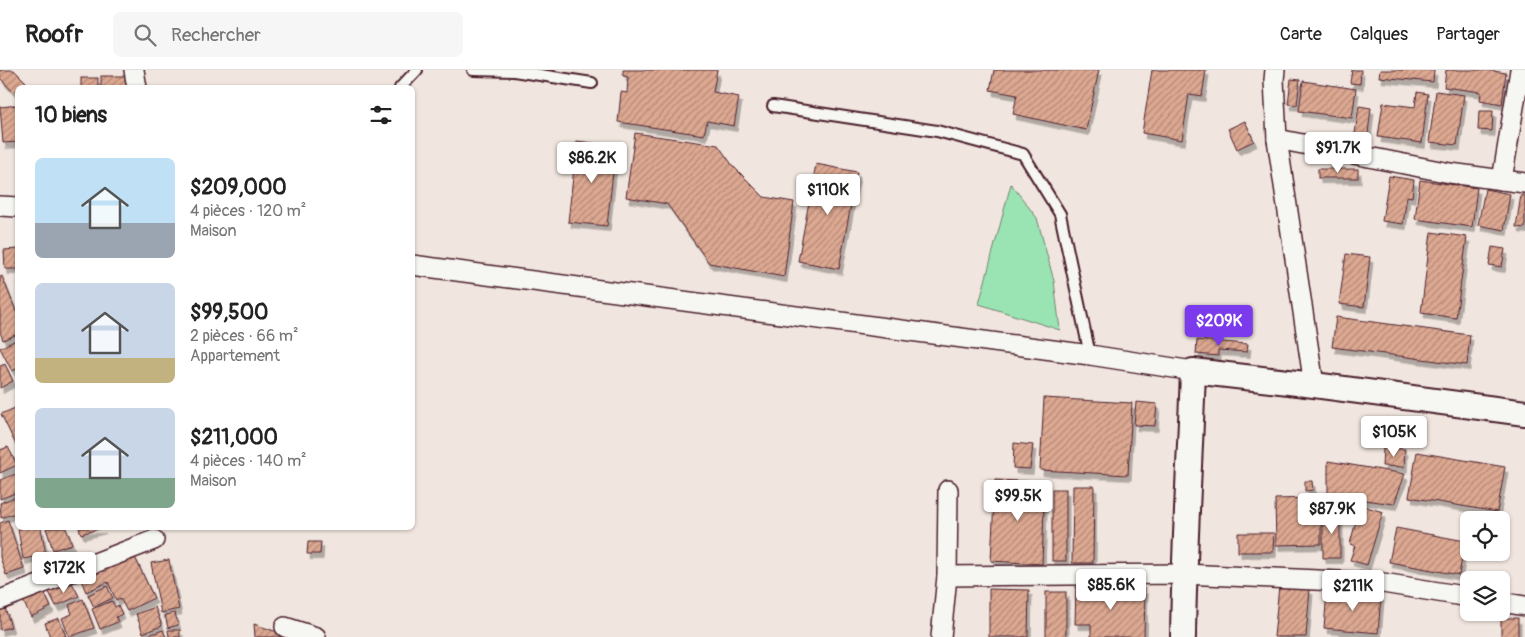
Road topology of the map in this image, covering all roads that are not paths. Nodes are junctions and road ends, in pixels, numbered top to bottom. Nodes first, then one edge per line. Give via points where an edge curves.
1 (134, 70) edge
2 (417, 70) edge
3 (473, 70) edge
4 (1276, 70) edge
5 (1520, 70) edge
6 (592, 83) dead end
7 (136, 85) edge
8 (403, 85) edge
9 (773, 106) dead end
10 (1277, 139) junction
11 (1502, 180) junction
12 (1525, 183) edge
13 (0, 206) edge
14 (15, 206) edge
15 (415, 265) edge
16 (1090, 355) junction
17 (1194, 371) junction
18 (1314, 385) junction
19 (1525, 413) edge
20 (948, 490) dead end
21 (154, 540) dead end
22 (1184, 574) junction
23 (947, 576) junction
24 (1460, 596) edge
25 (0, 600) edge
26 (1510, 604) edge
27 (1525, 606) edge
28 (285, 627) dead end
29 (316, 637) edge
30 (941, 637) edge
31 (1183, 637) edge

1 - 7 street
2 - 8 lane
3 - 6 lane via 514,71
4 - 10 street
5 - 11 street
9 - 16 lane via 937,131 1023,154 1060,214
10 - 11 street
10 - 18 street
11 - 12 street
13 - 14 street
15 - 16 street
16 - 17 street
17 - 18 street
17 - 22 street
18 - 19 street
20 - 23 street
21 - 25 street
22 - 23 street
22 - 24 street via 1383,583
22 - 31 street
23 - 30 street
26 - 27 street
28 - 29 street

